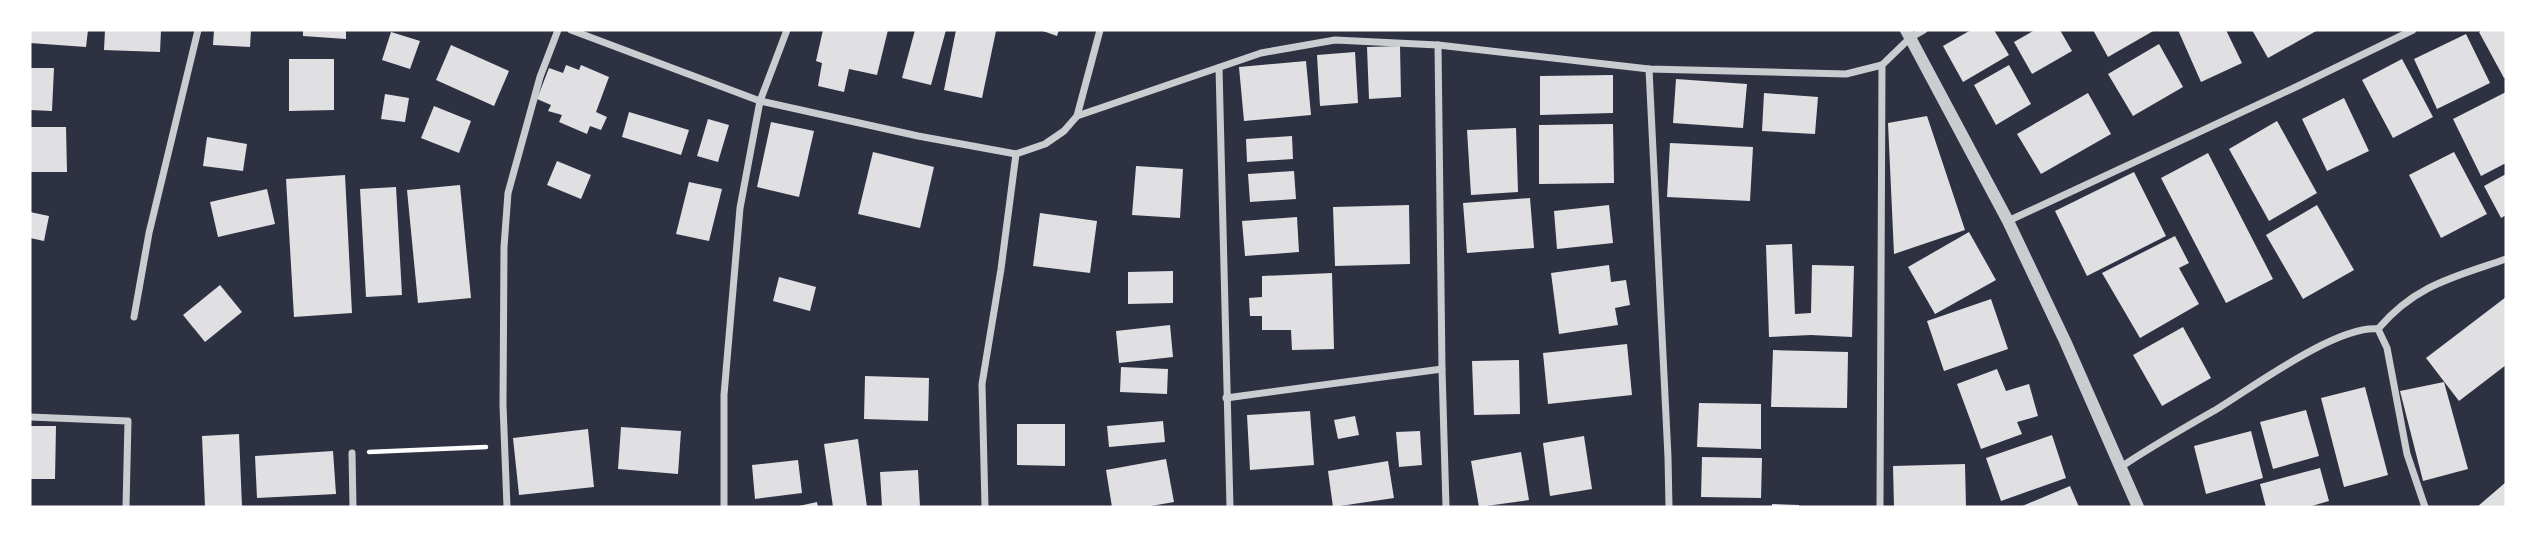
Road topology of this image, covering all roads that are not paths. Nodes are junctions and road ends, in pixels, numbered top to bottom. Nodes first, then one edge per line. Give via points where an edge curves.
1 (198, 30) edge
2 (558, 30) edge
3 (571, 30) edge
4 (786, 30) edge
5 (1100, 30) edge
6 (1336, 30) edge
7 (1924, 30) edge
8 (2413, 30) edge
9 (1908, 34) edge
10 (1335, 40) junction
11 (1438, 45) junction
12 (1882, 65) junction
13 (1219, 68) junction
14 (1649, 69) junction
15 (760, 101) junction
16 (1077, 116) junction
17 (1016, 154) junction
18 (2008, 221) junction
19 (2506, 259) edge
20 (134, 317) dead end
21 (2378, 329) junction
22 (1442, 369) junction
23 (1226, 398) junction
24 (30, 417) edge
25 (352, 453) road end
26 (2121, 467) junction
27 (126, 507) edge
28 (353, 507) edge
29 (507, 507) edge
30 (724, 507) edge
31 (985, 507) edge
32 (1230, 507) edge
33 (1446, 507) edge
34 (1669, 507) edge
35 (1880, 507) edge
36 (2138, 507) edge
37 (2425, 507) edge

1 - 20 street via 149,233
2 - 29 street via 508,193 504,247
3 - 15 street
4 - 15 street
5 - 16 street
6 - 10 street
7 - 9 street
8 - 18 street
9 - 12 street
9 - 18 street
10 - 11 street
10 - 13 street via 1261,53
11 - 14 street
11 - 22 street
12 - 14 street via 1846,74
12 - 35 street
13 - 16 street
13 - 23 street
14 - 34 street
15 - 17 street
15 - 30 street via 740,208 733,281 724,396
16 - 17 street via 1045,144
17 - 31 street via 982,384
18 - 26 street
19 - 21 street via 2422,290
21 - 26 street via 2320,346
21 - 37 street via 2387,348 2407,454
22 - 23 street
22 - 33 street
23 - 32 street
24 - 27 street via 128,422
25 - 28 street
26 - 36 street

